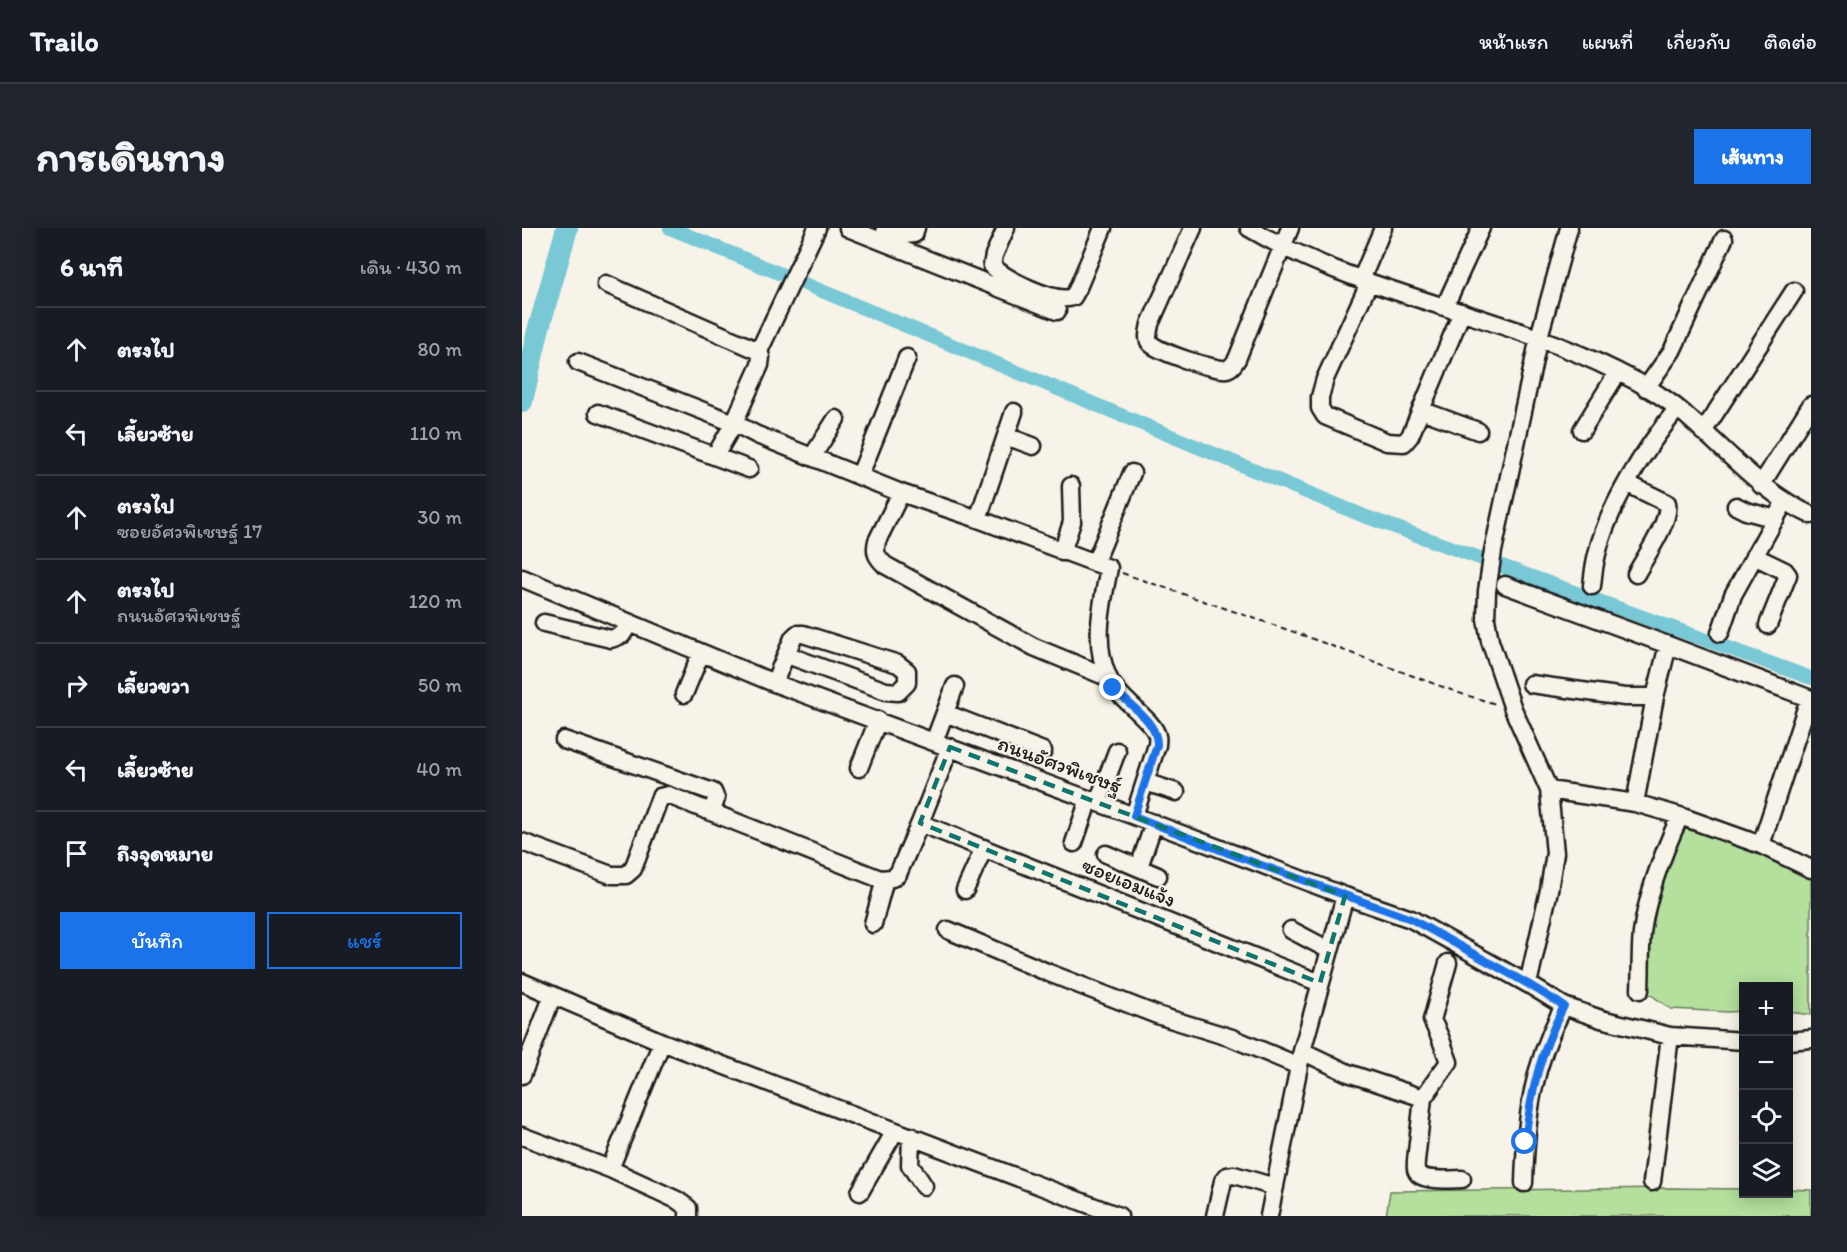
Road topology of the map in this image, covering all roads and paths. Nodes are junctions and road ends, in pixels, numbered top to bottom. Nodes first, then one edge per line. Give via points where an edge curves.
1 (817, 228) edge
2 (848, 228) edge
3 (885, 228) edge
4 (916, 228) edge
5 (1006, 228) edge
6 (1103, 228) edge
7 (1193, 228) edge
8 (1249, 228) edge
9 (1290, 228) edge
10 (1383, 228) edge
11 (1481, 228) edge
12 (1569, 228) edge
13 (1724, 239) dead end
14 (1282, 248) junction
15 (1365, 281) junction
16 (606, 284) dead end
17 (1794, 291) dead end
18 (1445, 306) junction
19 (1057, 311) dead end
20 (1462, 312) junction
21 (1539, 337) junction
22 (759, 351) junction
23 (907, 358) dead end
24 (578, 362) dead end
25 (1618, 372) junction
26 (1646, 388) junction
27 (1811, 405) edge
28 (1677, 409) junction
29 (1421, 410) junction
30 (598, 412) dead end
31 (1014, 412) dead end
32 (836, 419) dead end
33 (734, 423) junction
34 (1582, 430) dead end
35 (1478, 431) dead end
36 (1703, 432) junction
37 (1006, 436) junction
38 (1033, 446) dead end
39 (715, 456) junction
40 (812, 457) junction
41 (749, 469) dead end
42 (1132, 473) dead end
43 (860, 475) junction
44 (1628, 484) junction
45 (1761, 485) junction
46 (1071, 486) dead end
47 (901, 493) junction
48 (1785, 501) junction
49 (1736, 506) dead end
50 (1811, 515) edge
51 (978, 519) junction
52 (1776, 519) junction
53 (1062, 552) junction
54 (1754, 556) junction
55 (1102, 566) junction
56 (1636, 574) dead end
57 (522, 578) edge
58 (1505, 585) dead end
59 (1592, 586) dead end
60 (544, 623) dead end
61 (629, 624) junction
62 (1768, 625) dead end
63 (1720, 633) dead end
64 (1668, 645) junction
65 (701, 653) junction
66 (787, 655) junction
67 (1107, 677) junction
68 (774, 683) junction
69 (1531, 684) dead end
70 (955, 686) dead end
71 (684, 694) dead end
72 (1655, 697) junction
73 (1810, 699) edge
74 (1513, 709) junction
75 (945, 713) junction
76 (878, 720) junction
77 (564, 740) dead end
78 (942, 745) junction
79 (1043, 751) dead end
80 (1117, 751) dead end
81 (859, 768) dead end
82 (1144, 782) junction
83 (1549, 790) junction
84 (1176, 792) dead end
85 (1094, 801) junction
86 (1635, 803) junction
87 (712, 812) junction
88 (1134, 816) junction
89 (1680, 816) junction
90 (1154, 823) junction
91 (920, 824) junction
92 (522, 842) edge
93 (1074, 843) dead end
94 (1761, 845) junction
95 (984, 848) junction
96 (1106, 854) dead end
97 (1140, 867) junction
98 (1811, 869) edge
99 (1158, 876) dead end
100 (885, 879) junction
101 (965, 890) dead end
102 (1345, 896) junction
103 (873, 924) dead end
104 (948, 930) dead end
105 (1291, 930) dead end
106 (1329, 950) junction
107 (1448, 963) dead end
108 (522, 982) edge
109 (1320, 983) junction
110 (1528, 984) junction
111 (1640, 990) dead end
112 (554, 995) junction
113 (1564, 1006) junction
114 (1670, 1036) junction
115 (1811, 1039) edge
116 (1739, 1041) edge
117 (1793, 1041) edge
118 (662, 1042) junction
119 (1300, 1059) junction
120 (522, 1075) edge
121 (1423, 1098) junction
122 (903, 1134) junction
123 (522, 1136) edge
124 (610, 1169) junction
125 (1462, 1179) dead end
126 (1652, 1182) dead end
127 (1524, 1183) dead end
128 (924, 1186) dead end
129 (1275, 1187) junction
130 (860, 1191) dead end
131 (688, 1216) edge
132 (1119, 1216) edge
133 (1215, 1216) edge
134 (1269, 1216) edge

1 - 22 street
2 - 19 street
3 - 4 street via 905,235 914,234
5 - 6 street via 992,266 1011,280 1067,300 1077,290
7 - 14 street via 1148,336 1161,350 1211,368 1232,367 1238,359
8 - 14 street
9 - 14 street
10 - 15 street
11 - 18 street
12 - 21 street
13 - 26 street via 1672,351
14 - 15 street
15 - 18 street
15 - 29 street via 1325,379 1320,408 1325,416 1398,444 1410,436
16 - 22 street
17 - 36 street
18 - 20 street
20 - 21 street
20 - 29 street
21 - 25 street
21 - 74 street via 1487,591 1490,641
22 - 33 street via 760,365
23 - 43 street
24 - 33 street
25 - 26 street
25 - 34 street
26 - 28 street
27 - 45 street
28 - 36 street
28 - 44 street via 1642,455
29 - 35 street
30 - 39 street
31 - 37 street
32 - 40 street
33 - 39 street
33 - 40 street
36 - 45 street
37 - 38 street
37 - 51 street
39 - 41 street
40 - 43 street
42 - 55 street
43 - 47 street
44 - 56 street via 1659,498 1668,509
44 - 59 street via 1597,554
45 - 48 street
46 - 53 street via 1072,522
47 - 51 street
47 - 67 street via 875,550 885,565 1034,647
48 - 50 street
48 - 52 street
49 - 52 street
51 - 53 street
52 - 54 street
53 - 55 street
54 - 62 street via 1788,575
54 - 63 street via 1733,594
55 - 67 street via 1099,642
55 - 74 path
57 - 61 street, ถนนอัศวพิเชษฐ์
58 - 64 street
60 - 61 street via 611,639 622,635
61 - 65 street, ถนนอัศวพิเชษฐ์
64 - 72 street
64 - 73 street
65 - 68 street, ถนนอัศวพิเชษฐ์
65 - 71 street
66 - 66 street via 793,638 803,634 898,664 907,671 907,683 898,692 886,691
66 - 68 street
67 - 82 street via 1157,736
68 - 76 street, ถนนอัศวพิเชษฐ์
69 - 72 street via 1625,697
70 - 75 street
72 - 86 street
73 - 94 street
74 - 83 street
75 - 78 street
75 - 79 street
76 - 78 street, ถนนอัศวพิเชษฐ์
76 - 81 street
77 - 87 street via 713,792 716,799
78 - 85 street, ถนนอัศวพิเชษฐ์
78 - 91 street
80 - 85 street
82 - 84 street
82 - 88 street
83 - 86 street
83 - 110 street via 1555,853
85 - 88 street, ถนนอัศวพิเชษฐ์
85 - 93 street
86 - 89 street
87 - 92 street via 668,795 660,797 633,869 626,875 612,875
87 - 100 street
88 - 90 street, ถนนอัศวพิเชษฐ์
89 - 94 street
89 - 111 street via 1663,857 1642,932
90 - 97 street
90 - 102 street, ถนนอัศวพิเชษฐ์
91 - 95 street, ซอยเอมแจ้ง
91 - 100 street via 898,874
94 - 98 street
95 - 101 street
95 - 109 street, ซอยเอมแจ้ง
96 - 97 street
97 - 99 street
100 - 103 street
102 - 106 street
102 - 110 street, ถนนอัศวพิเชษฐ์ via 1438,933
104 - 119 street via 1170,1020
105 - 106 street
106 - 109 street
107 - 121 street via 1432,1020 1449,1062
108 - 112 street
109 - 119 street
110 - 113 street, ถนนอัศวพิเชษฐ์
112 - 118 street
112 - 120 street
113 - 114 street, ถนนอัศวพิเชษฐ์
113 - 127 street via 1537,1071 1529,1107
114 - 116 street, ถนนอัศวพิเชษฐ์
114 - 126 street
115 - 117 street
118 - 122 street
118 - 124 street
119 - 121 street
119 - 129 street
121 - 125 street via 1417,1172 1429,1179
122 - 128 street via 910,1165
122 - 130 street
122 - 132 street
123 - 124 street
124 - 131 street via 677,1200 688,1208
129 - 133 street via 1227,1176
129 - 134 street

